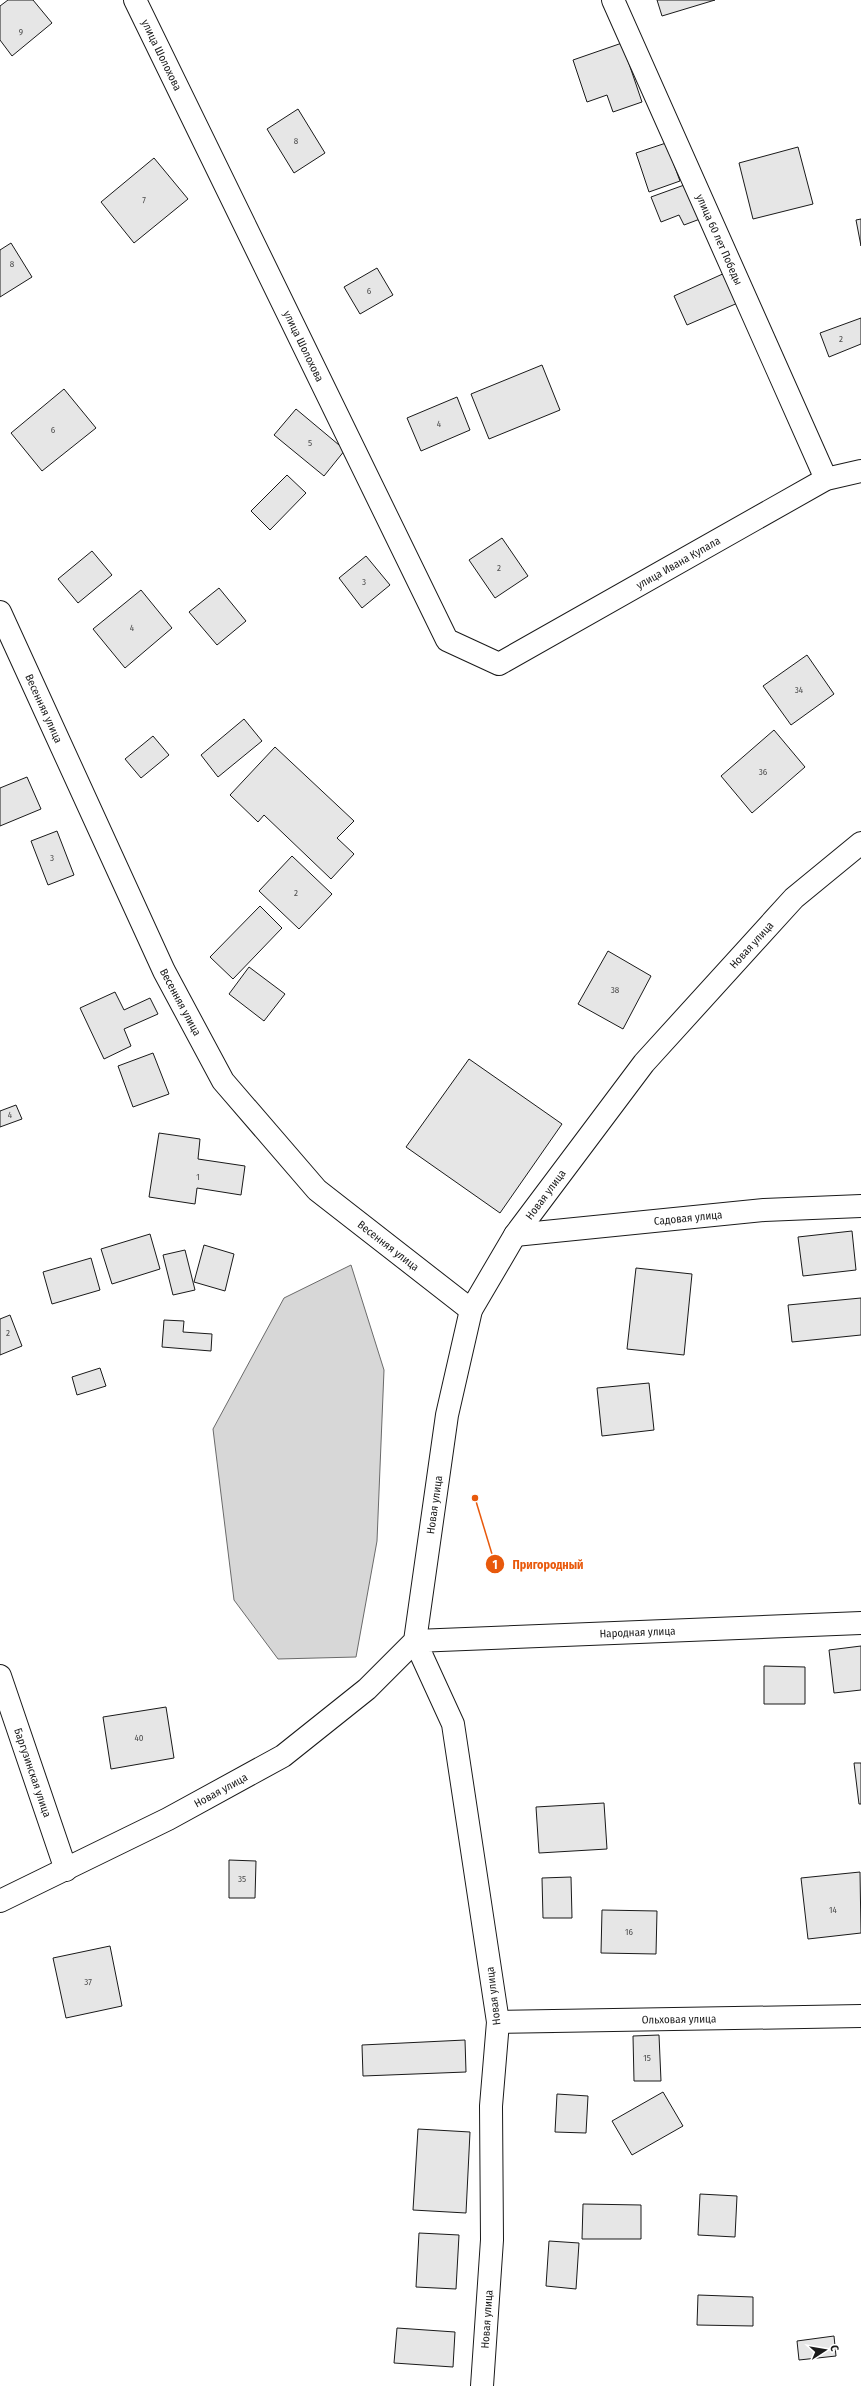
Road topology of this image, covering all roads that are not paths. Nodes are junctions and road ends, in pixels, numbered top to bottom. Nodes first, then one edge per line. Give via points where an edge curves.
1 (135, 0) edge
2 (613, 0) edge
3 (861, 471) edge
4 (826, 479) junction
5 (0, 612) edge
6 (499, 664) joint
7 (861, 844) edge
8 (861, 1206) edge
9 (515, 1236) junction
10 (471, 1310) junction
11 (861, 1623) edge
12 (415, 1641) junction
13 (0, 1676) edge
14 (66, 1870) junction
15 (0, 1901) edge
16 (861, 2016) edge
17 (498, 2022) junction
18 (482, 2386) edge

1 - 6 street, улица Шолохова via 447,640
2 - 4 street, улица 60 лет Победы
3 - 4 street, улица Ивана Купала
4 - 6 street, улица Ивана Купала
5 - 10 street, Весенняя улица via 164,971 223,1081 317,1190
7 - 9 street, Новая улица via 794,898 644,1063
8 - 9 street, Садовая улица via 764,1210
9 - 10 street, Новая улица
10 - 12 street, Новая улица via 448,1415
11 - 12 street, Народная улица
12 - 14 street, Новая улица via 367,1689 283,1756 168,1819
12 - 17 street, Новая улица via 453,1724
13 - 14 street, Баргузинская улица
14 - 15 street, Новая улица
16 - 17 street, Ольховая улица
17 - 18 street, Новая улица via 491,2106 492,2240

